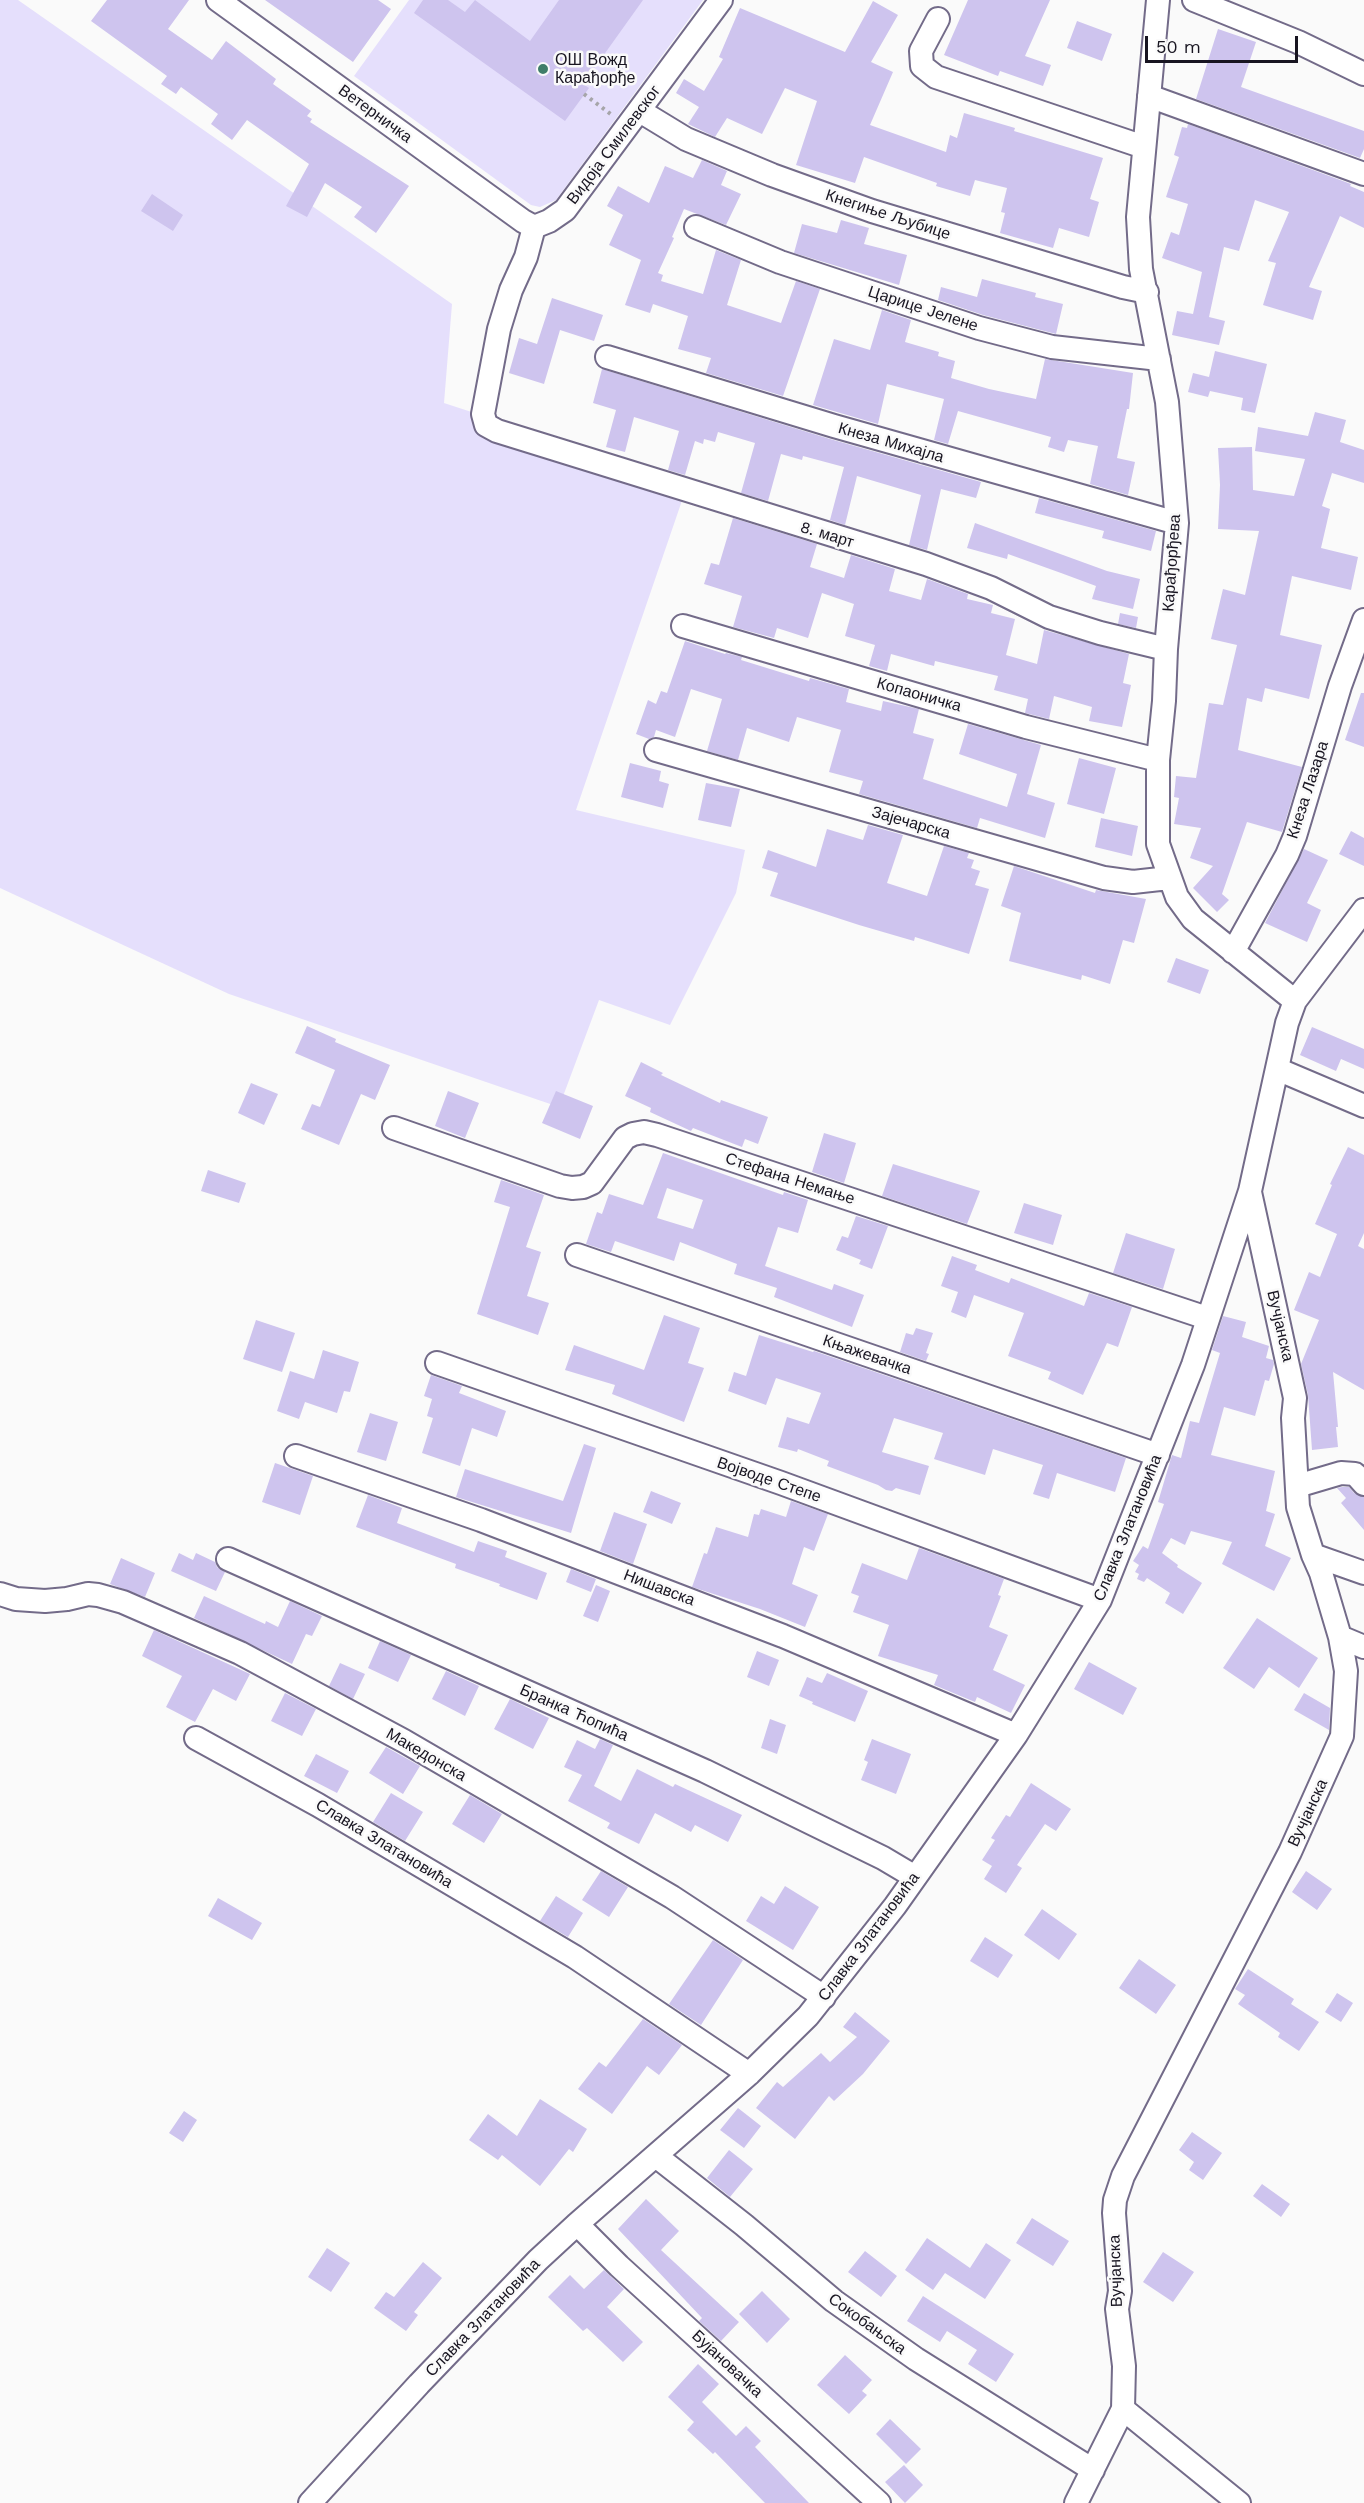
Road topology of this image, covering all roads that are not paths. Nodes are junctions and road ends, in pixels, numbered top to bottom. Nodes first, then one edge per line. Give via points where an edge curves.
1 (218, 0) edge
2 (721, 0) edge
3 (1158, 0) edge
4 (1194, 0) edge
5 (938, 19) dead end
6 (1364, 74) edge
7 (1149, 96) junction
8 (634, 119) junction
9 (1144, 147) junction
10 (1364, 174) edge
11 (534, 226) junction
12 (696, 227) dead end
13 (1147, 292) junction
14 (607, 357) dead end
15 (1159, 359) junction
16 (1177, 523) junction
17 (1364, 620) edge
18 (682, 626) dead end
19 (1166, 649) junction
20 (656, 750) dead end
21 (1158, 760) junction
22 (1169, 878) junction
23 (1364, 910) edge
24 (1233, 952) junction
25 (1295, 1001) junction
26 (1277, 1069) junction
27 (1364, 1106) edge
28 (394, 1128) dead end
29 (1250, 1191) junction
30 (577, 1255) dead end
31 (1207, 1318) junction
32 (437, 1363) dead end
33 (1158, 1455) junction
34 (296, 1456) dead end
35 (1364, 1484) edge
36 (1297, 1486) junction
37 (1313, 1555) junction
38 (228, 1559) dead end
39 (1364, 1572) edge
40 (0, 1594) edge
41 (1100, 1600) junction
42 (1340, 1637) junction
43 (1364, 1647) edge
44 (1016, 1735) junction
45 (196, 1738) dead end
46 (915, 1877) junction
47 (824, 1997) junction
48 (749, 2074) junction
49 (656, 2156) junction
50 (577, 2224) junction
51 (1123, 2409) junction
52 (1093, 2470) junction
53 (310, 2503) edge
54 (879, 2503) edge
55 (1076, 2503) edge
56 (1239, 2503) edge

1 - 11 street, Ветерничка
2 - 8 street, Видоја Смилевског
3 - 7 street, Карађорђева
4 - 6 street
5 - 9 street via 921,51 922,66 936,77
7 - 9 street, Карађорђева
7 - 10 street
8 - 11 street, Видоја Смилевског via 565,210
8 - 13 street, Кнегиње Љубице via 872,212
9 - 13 street, Карађорђева via 1138,217
11 - 19 street, 8. март via 499,329 483,414 486,425 926,564 991,588 1049,617
12 - 15 street, Царице Јелене via 780,262 979,328 1052,347
13 - 15 street, Карађорђева
14 - 16 street, Кнеза Михајла
15 - 16 street, Карађорђева via 1167,402
16 - 19 street, Карађорђева
17 - 24 street, Кнеза Лазара via 1295,836
18 - 21 street, Копаоничка via 1026,727
19 - 21 street, Карађорђева
20 - 22 street, Зајечарска via 1104,878 1133,882
21 - 22 street, Карађорђева via 1158,844
22 - 24 street, Карађорђева via 1193,919
23 - 25 street, Славка Златановића
24 - 25 street, Карађорђева
25 - 26 street, Славка Златановића
26 - 27 street
26 - 29 street, Славка Златановића
28 - 31 street, Стефана Немање via 572,1188 592,1183 625,1138 644,1132 657,1135
29 - 31 street, Славка Златановића
29 - 36 street, Вучјанска via 1295,1398
30 - 33 street, Књажевачка
31 - 33 street, Славка Златановића
32 - 41 street, Војводе Степе
33 - 41 street, Славка Златановића
34 - 44 street, Нишавска via 481,1520 783,1636
35 - 36 street via 1355,1474 1341,1473
36 - 37 street, Вучјанска via 1298,1508
37 - 39 street
37 - 42 street, Вучјанска
38 - 46 street, Бранка Ћопића via 705,1771
40 - 47 street, Македонска via 45,1601 98,1595 240,1653 404,1741 672,1897
41 - 44 street, Славка Златановића
42 - 43 street
42 - 51 street, Вучјанска via 1346,1671 1342,1736 1290,1852 1123,2176 1115,2200
44 - 46 street, Славка Златановића
45 - 48 street, Славка Златановића via 318,1805 575,1957
46 - 47 street, Славка Златановића
47 - 48 street, Славка Златановића
48 - 49 street, Славка Златановића
49 - 50 street, Славка Златановића
49 - 52 street, Сокобањска via 834,2301 916,2359
50 - 53 street, Славка Златановића via 419,2384
50 - 54 street, Бујановачка
51 - 52 street, Вучјанска
51 - 56 street
52 - 55 street, Вучјанска

